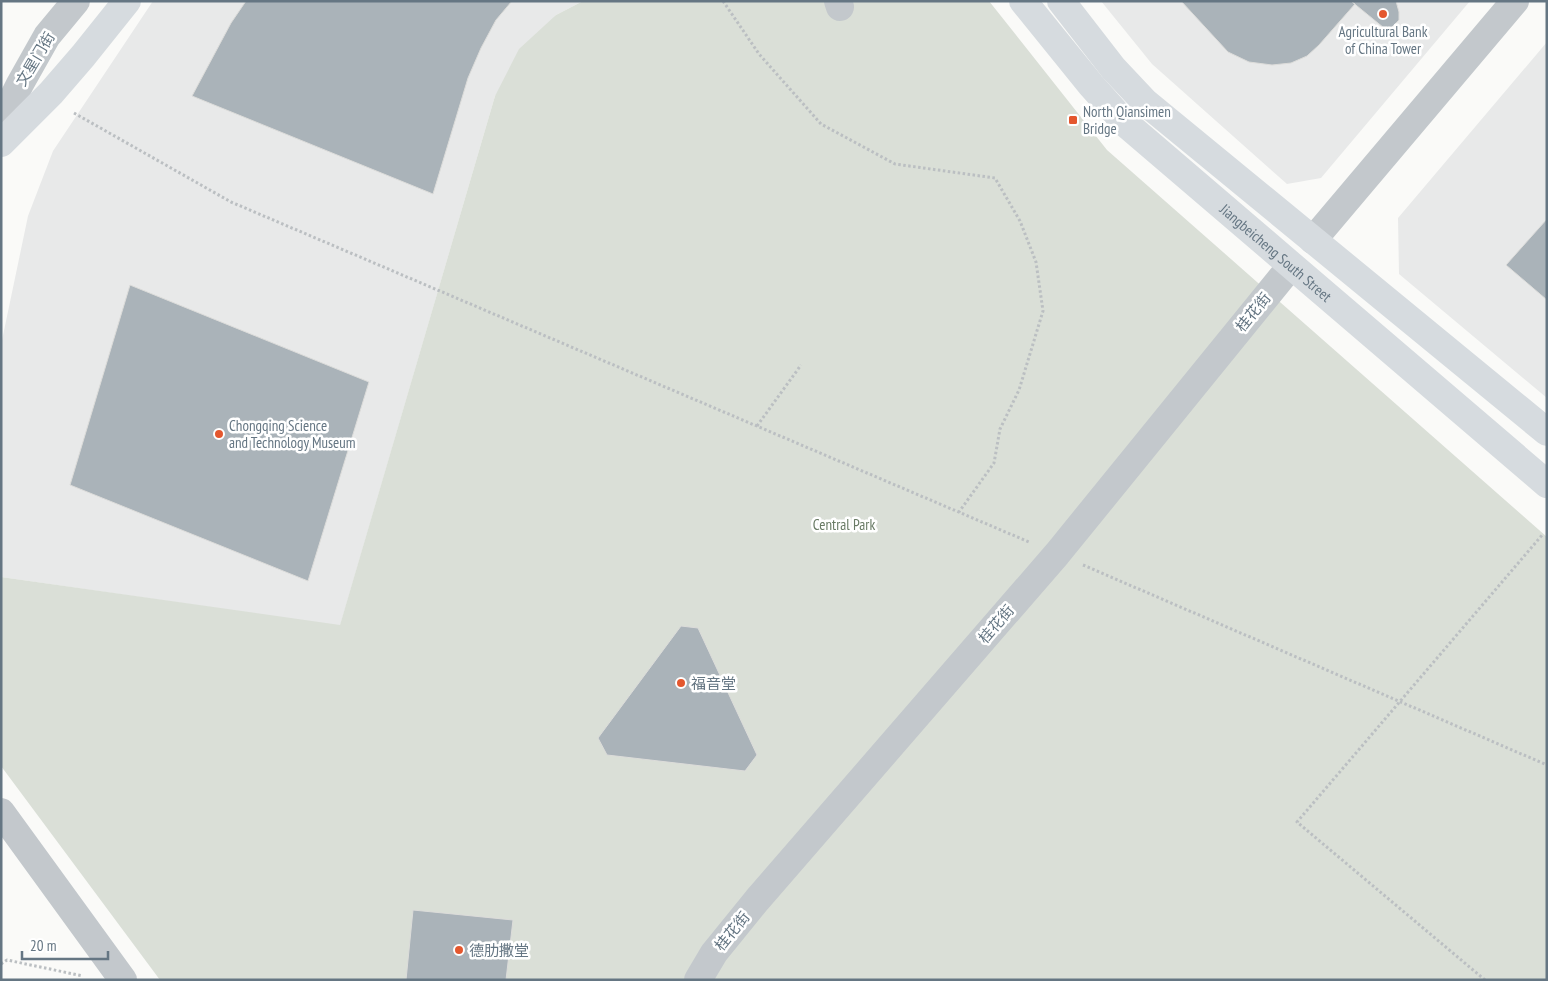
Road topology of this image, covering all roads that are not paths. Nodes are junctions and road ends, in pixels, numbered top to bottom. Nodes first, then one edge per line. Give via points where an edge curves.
1 (76, 1) edge
2 (127, 1) edge
3 (1023, 1) edge
4 (1061, 1) edge
5 (1515, 1) edge
6 (1, 122) edge
7 (1, 143) edge
8 (1313, 240) junction
9 (1291, 266) junction
10 (1547, 432) edge
11 (1547, 484) edge
12 (1, 812) edge
13 (123, 980) edge
14 (698, 980) edge

1 - 6 street, 文星门街 via 47,36
2 - 7 main road via 51,93
3 - 9 main road, Jiangbeicheng South Street via 1125,123
4 - 8 main road via 1113,68 1145,102
5 - 8 street
8 - 10 main road
9 - 11 main road, Jiangbeicheng South Street
9 - 14 street, 桂花街 via 1057,554 757,900 714,953
12 - 13 street

